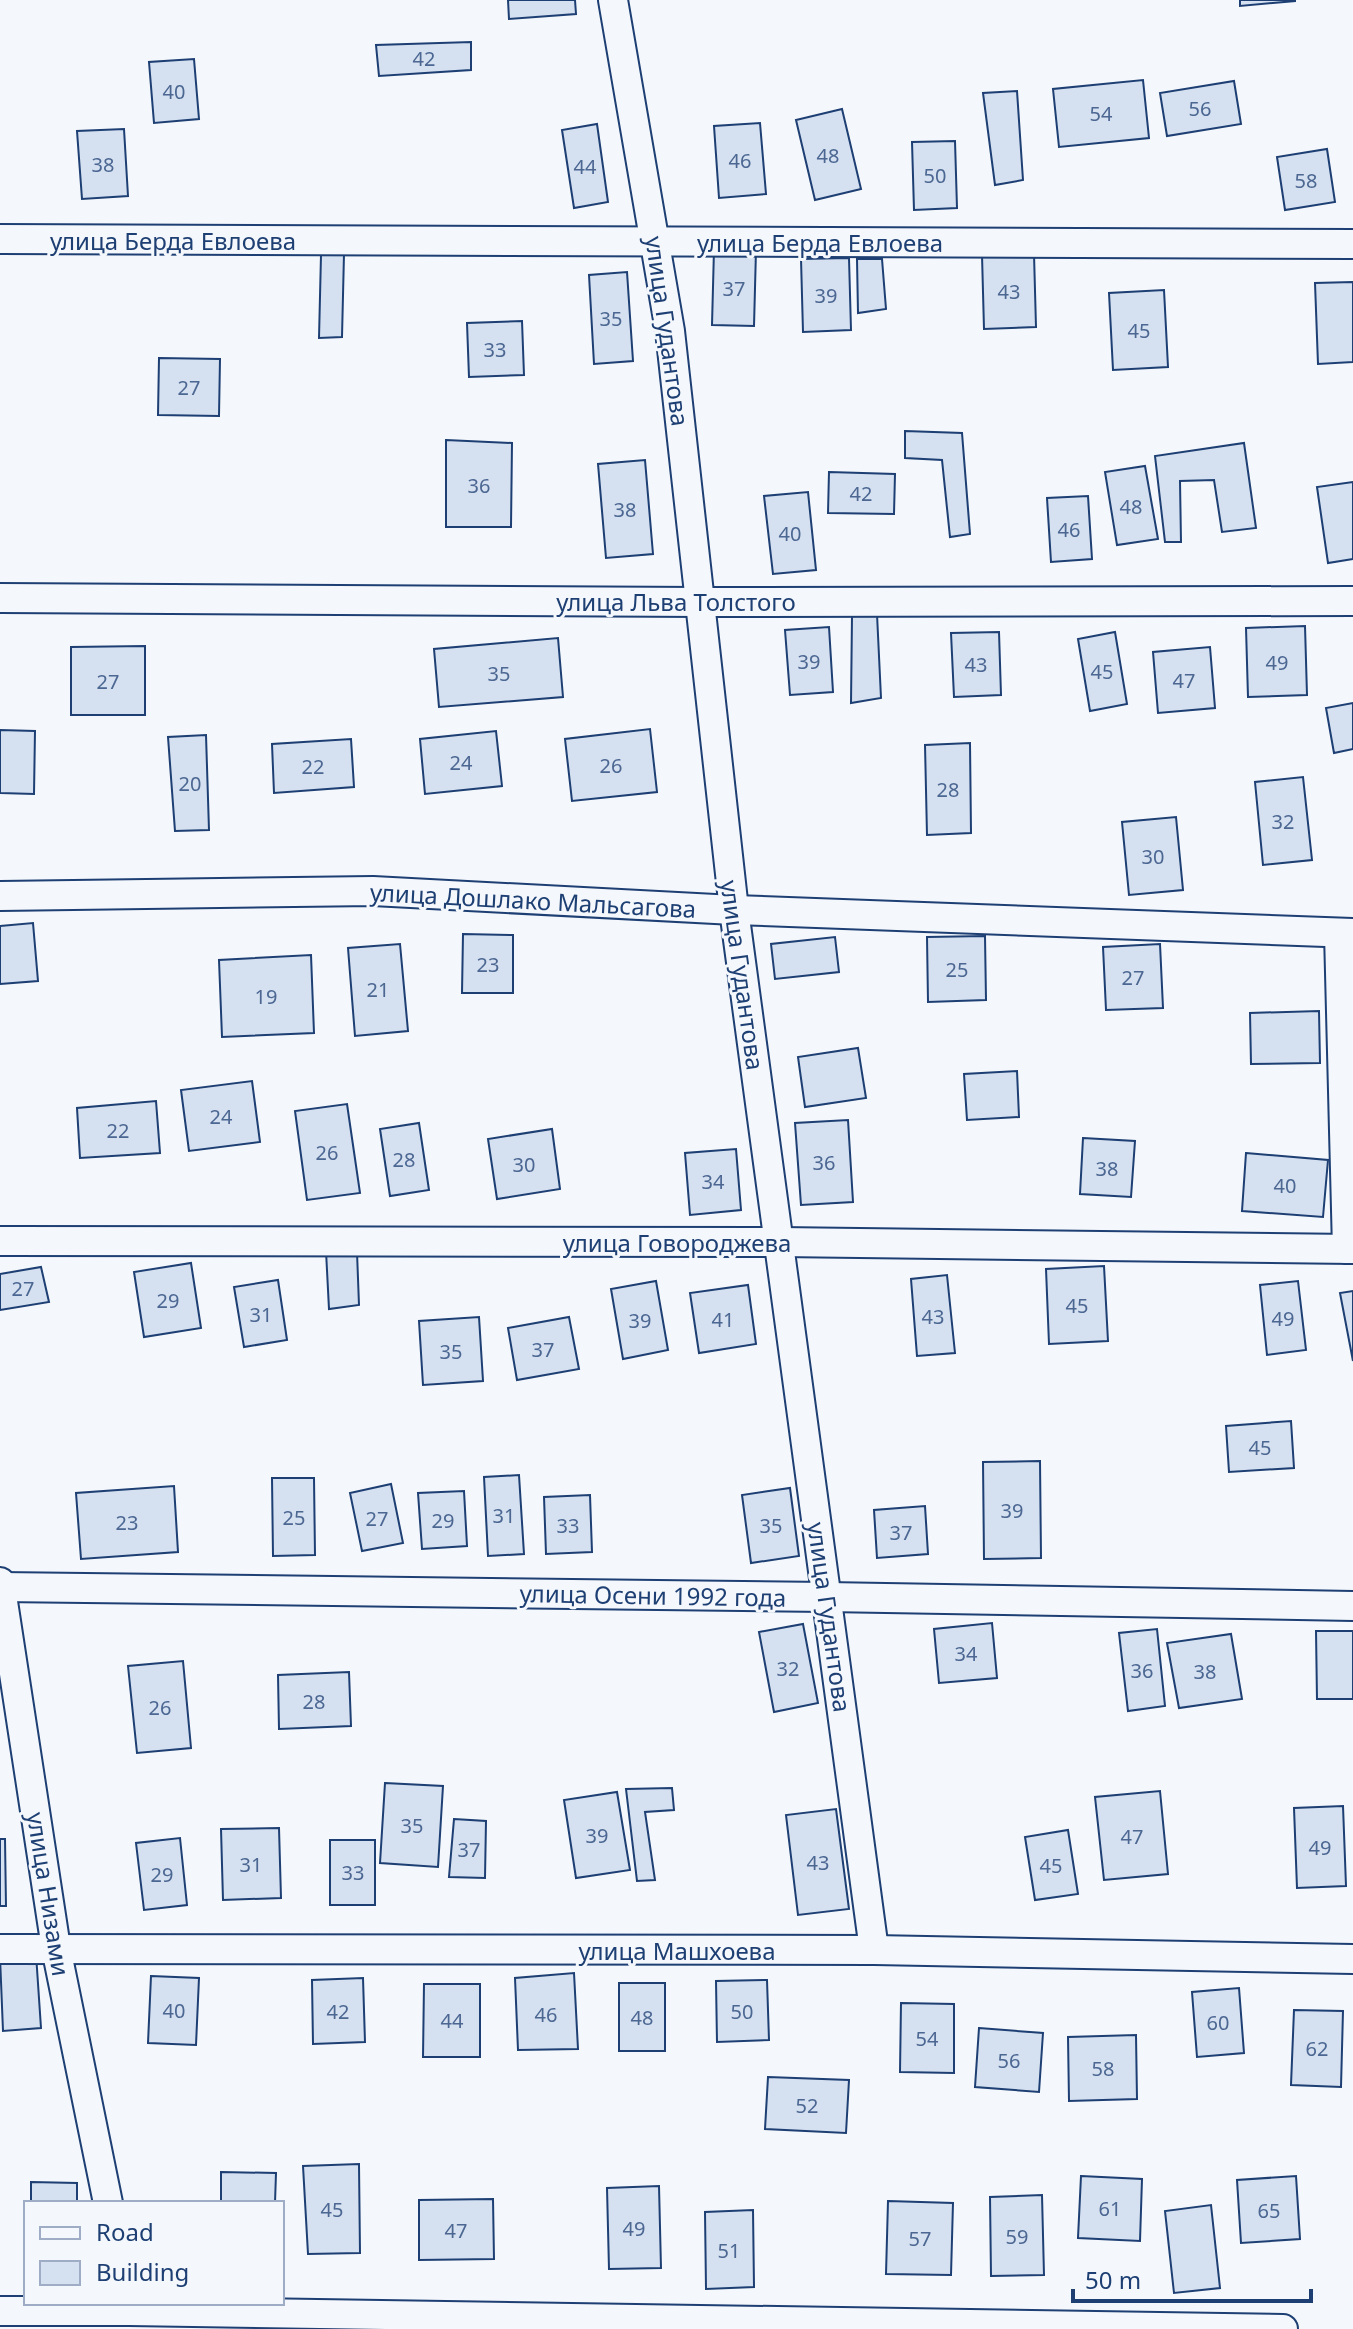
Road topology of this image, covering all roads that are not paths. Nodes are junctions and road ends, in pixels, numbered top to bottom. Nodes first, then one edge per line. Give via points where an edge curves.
1 (613, 0) edge
2 (0, 239) edge
3 (657, 242) junction
4 (1353, 244) edge
5 (0, 598) edge
6 (1353, 601) edge
7 (701, 602) junction
8 (0, 896) edge
9 (734, 910) junction
10 (1346, 933) edge
11 (0, 1241) edge
12 (780, 1242) junction
13 (1350, 1249) edge
14 (0, 1586) edge
15 (827, 1597) junction
16 (1353, 1606) edge
17 (56, 1948) junction
18 (0, 1949) edge
19 (874, 1950) junction
20 (1353, 1959) edge
21 (108, 2201) edge
22 (0, 2311) edge
23 (129, 2314) edge
24 (1283, 2329) edge

1 - 3 street, улица Гудантова
2 - 3 street, улица Берда Евлоева
3 - 4 street, улица Берда Евлоева
3 - 7 street, улица Гудантова
5 - 7 street, улица Льва Толстого
6 - 7 street, улица Льва Толстого
7 - 9 street, улица Гудантова
8 - 9 street, улица Дошлако Мальсагова via 373,891
9 - 10 street, улица Дошлако Мальсагова
9 - 12 street, улица Гудантова
10 - 13 street
11 - 12 street, улица Говороджева
12 - 13 street, улица Говороджева
12 - 15 street, улица Гудантова
14 - 15 street, улица Осени 1992 года
14 - 17 street, улица Низами
15 - 16 street, улица Осени 1992 года
15 - 19 street, улица Гудантова
17 - 18 street, улица Машхоева
17 - 19 street, улица Машхоева
17 - 21 street, улица Низами
19 - 20 street, улица Машхоева
22 - 23 street
23 - 24 street

